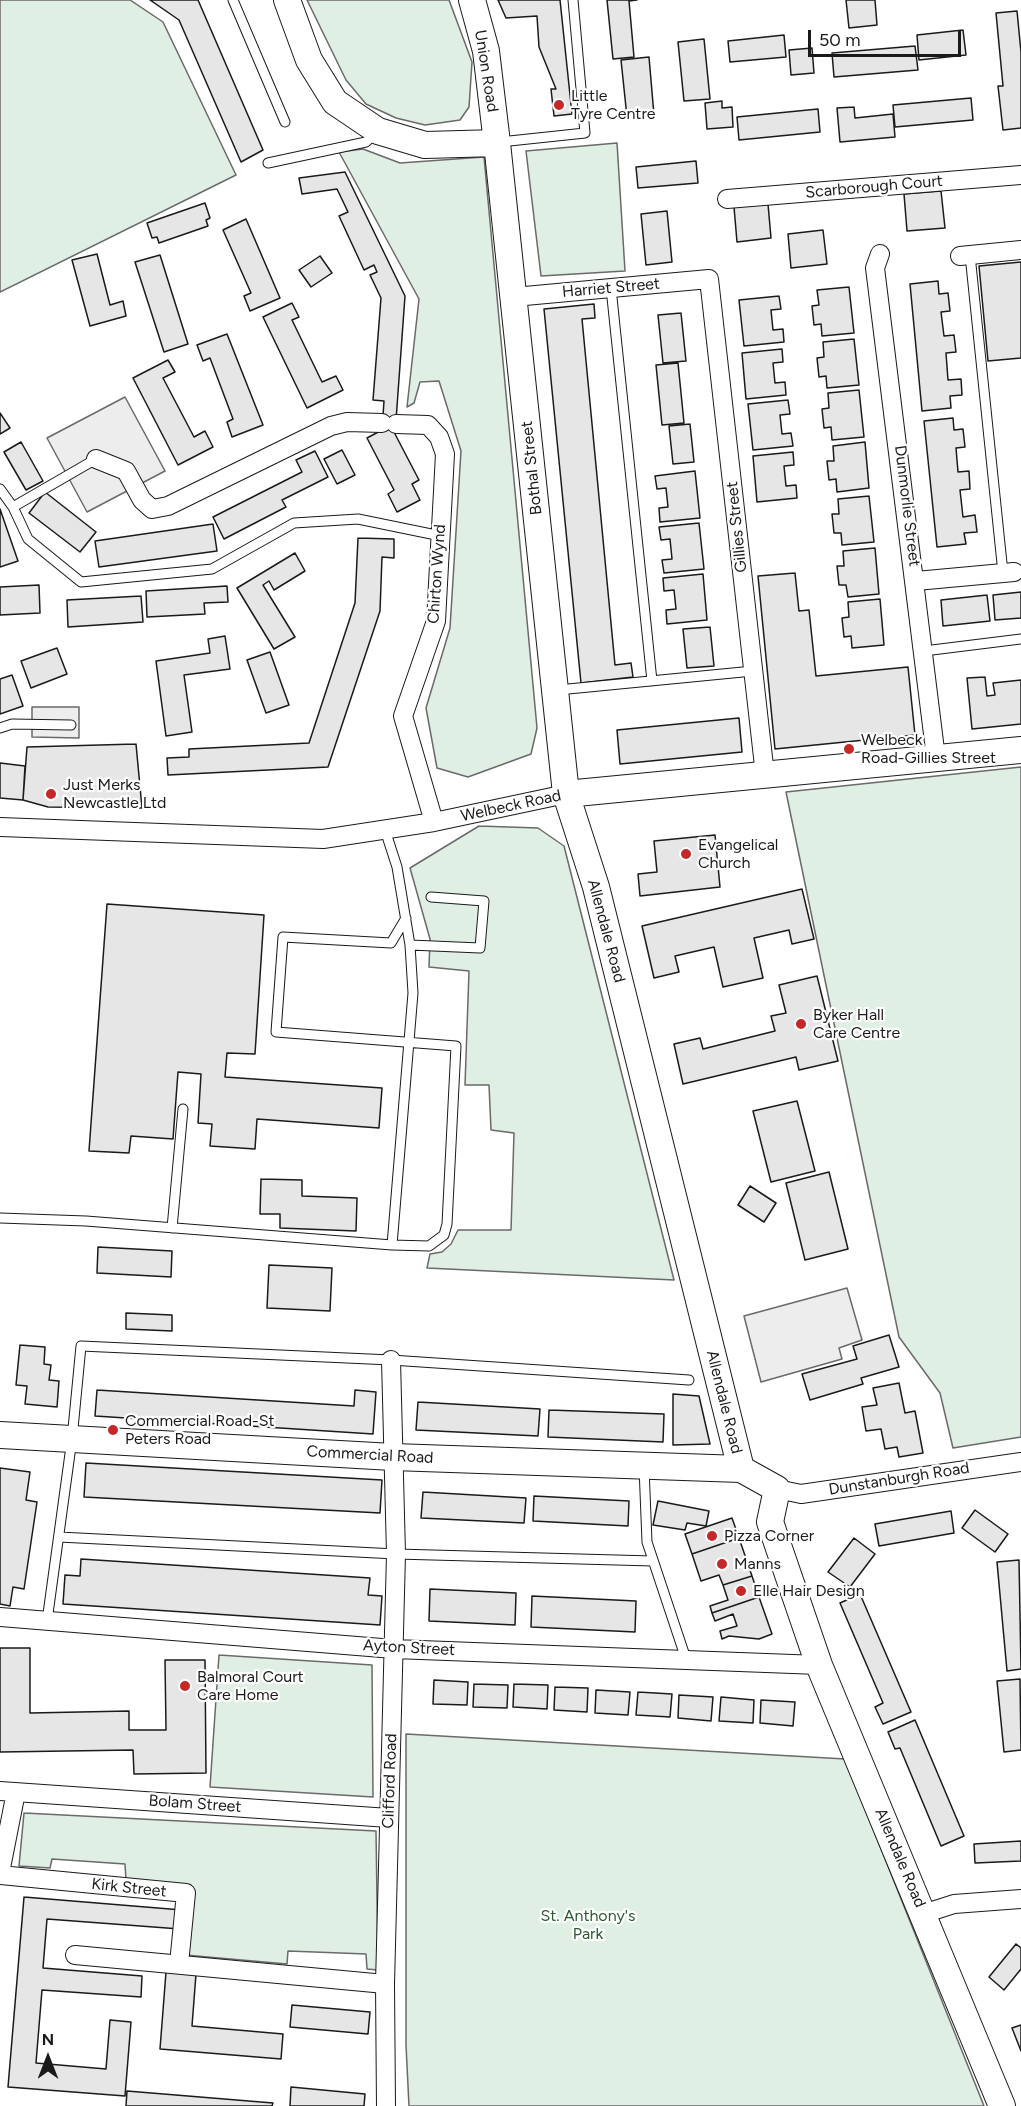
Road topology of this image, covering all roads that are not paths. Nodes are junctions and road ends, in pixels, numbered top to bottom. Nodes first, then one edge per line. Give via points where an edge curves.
1 (233, 0) edge
2 (287, 0) edge
3 (472, 0) edge
4 (573, 0) edge
5 (285, 122) dead end
6 (378, 131) junction
7 (497, 143) junction
8 (268, 163) dead end
9 (1021, 175) edge
10 (727, 199) dead end
11 (1021, 250) edge
12 (880, 254) dead end
13 (965, 256) joint
14 (709, 279) joint
15 (611, 288) junction
16 (514, 297) junction
17 (96, 459) joint
18 (0, 489) edge
19 (13, 507) junction
20 (441, 536) junction
21 (1009, 572) joint
22 (916, 581) junction
23 (1021, 639) edge
24 (924, 651) junction
25 (753, 671) junction
26 (652, 681) junction
27 (555, 691) junction
28 (71, 725) dead end
29 (0, 728) edge
30 (1021, 750) edge
31 (936, 758) junction
32 (765, 775) junction
33 (566, 794) junction
34 (434, 822) junction
35 (0, 827) edge
36 (385, 830) junction
37 (431, 897) dead end
38 (406, 918) junction
39 (411, 945) junction
40 (409, 1044) junction
41 (183, 1109) dead end
42 (0, 1218) edge
43 (172, 1228) junction
44 (392, 1245) junction
45 (391, 1360) junction
46 (689, 1380) dead end
47 (0, 1434) edge
48 (72, 1439) junction
49 (393, 1456) junction
50 (1021, 1462) edge
51 (644, 1467) junction
52 (741, 1469) junction
53 (777, 1489) junction
54 (59, 1537) junction
55 (396, 1554) junction
56 (653, 1561) junction
57 (0, 1617) edge
58 (47, 1621) junction
59 (394, 1648) junction
60 (686, 1659) junction
61 (819, 1665) junction
62 (8, 1791) edge
63 (389, 1818) junction
64 (0, 1874) edge
65 (1021, 1899) edge
66 (923, 1914) junction
67 (75, 1955) dead end
68 (179, 1964) junction
69 (385, 1984) junction
70 (386, 2106) edge
71 (1002, 2106) edge

1 - 5 lane
2 - 6 main road via 309,60 335,102
3 - 7 main road, Union Road via 486,51
4 - 7 lane via 585,134
6 - 7 main road via 425,145
6 - 8 lane via 366,142
7 - 16 main road, Bothal Street
9 - 10 street, Scarborough Court
11 - 13 street
12 - 22 street, Dunmorlie Street via 875,268
13 - 21 lane
14 - 15 street, Harriet Street
14 - 25 street, Gillies Street
15 - 16 street, Harriet Street
15 - 26 lane
16 - 27 main road, Bothal Street
17 - 19 lane
17 - 20 street, Chirton Wynd via 126,471 142,500 152,509 168,506 331,426 347,422 428,425 439,437 445,454
18 - 19 lane
19 - 20 lane via 28,539 81,582 212,568 294,523 358,519
20 - 34 street, Chirton Wynd via 436,621 403,716
21 - 22 street
22 - 24 street, Dunmorlie Street
23 - 24 lane
24 - 31 street, Dunmorlie Street
25 - 26 lane
25 - 32 street, Gillies Street
26 - 27 lane
27 - 33 main road, Bothal Street
28 - 29 lane via 12,724
30 - 31 main road, Welbeck Road
31 - 32 main road, Welbeck Road
32 - 33 main road, Welbeck Road
33 - 34 street, Welbeck Road
33 - 52 main road, Allendale Road via 598,899
34 - 36 street, Welbeck Road
35 - 36 street, Welbeck Road via 323,839
36 - 38 lane via 397,867
37 - 39 lane via 484,901 480,948
38 - 39 lane
38 - 40 lane via 391,944 283,937 276,1032
39 - 40 lane
40 - 44 lane
40 - 44 lane via 456,1046 447,1224 444,1235 429,1246
41 - 43 lane
42 - 43 lane
43 - 44 lane
45 - 46 lane
45 - 48 lane via 81,1346
45 - 49 street, Clifford Road
47 - 48 main road, Commercial Road
48 - 49 main road, Commercial Road
48 - 54 lane
49 - 51 main road, Commercial Road
49 - 55 street, Clifford Road
50 - 53 street, Dunstanburgh Road via 801,1494
51 - 52 main road, Commercial Road
51 - 56 lane via 647,1542
52 - 53 main road, Allendale Road
53 - 61 main road, Allendale Road via 770,1522
54 - 55 lane
54 - 58 lane
55 - 56 lane
55 - 59 street, Clifford Road
56 - 60 lane
57 - 58 street, Ayton Street
58 - 59 street, Ayton Street
59 - 60 street, Ayton Street
59 - 63 street, Clifford Road
60 - 61 street, Ayton Street
61 - 66 main road, Allendale Road
62 - 63 street, Bolam Street
62 - 64 street, Kirk Street
63 - 69 street, Clifford Road
64 - 68 street, Kirk Street via 186,1893
65 - 66 street via 954,1904
66 - 71 main road, Allendale Road
67 - 68 street
68 - 69 street
69 - 70 street, Clifford Road

